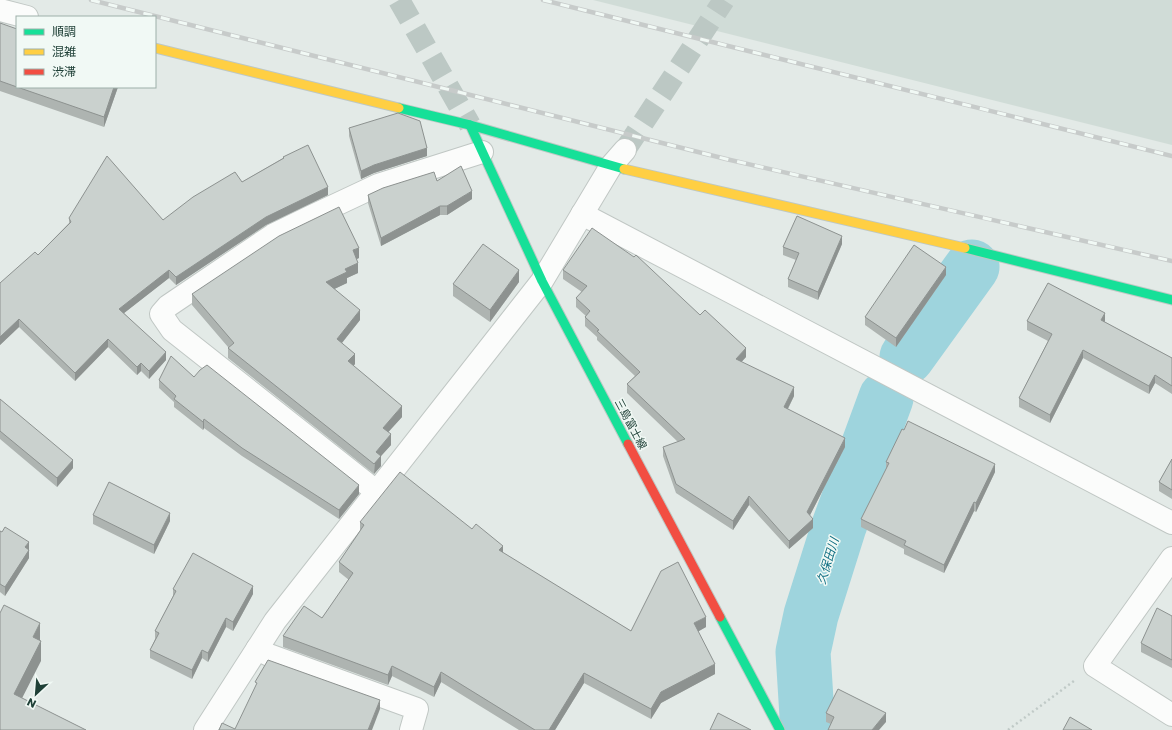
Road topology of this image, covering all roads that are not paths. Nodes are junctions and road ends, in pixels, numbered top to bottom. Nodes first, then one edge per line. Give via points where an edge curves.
1 (0, 10) edge
2 (24, 16) edge
3 (156, 48) edge
4 (470, 125) junction
5 (482, 152) junction
6 (618, 158) junction
7 (582, 214) junction
8 (542, 281) junction
9 (1172, 300) edge
10 (377, 492) junction
11 (1172, 523) edge
12 (1172, 558) edge
13 (257, 649) junction
14 (1172, 715) edge
15 (205, 730) edge
16 (411, 730) edge
17 (780, 730) edge

1 - 2 street
3 - 4 street
4 - 5 street, 三島富士線
4 - 6 street
5 - 8 street, 三島富士線
5 - 10 street via 378,185 273,235 160,314 172,330
6 - 7 street
6 - 9 street
7 - 8 street
7 - 11 street
8 - 10 street
8 - 17 street, 三島富士線
10 - 13 street via 275,621
12 - 14 street via 1095,666
13 - 15 street
13 - 16 street via 417,709

